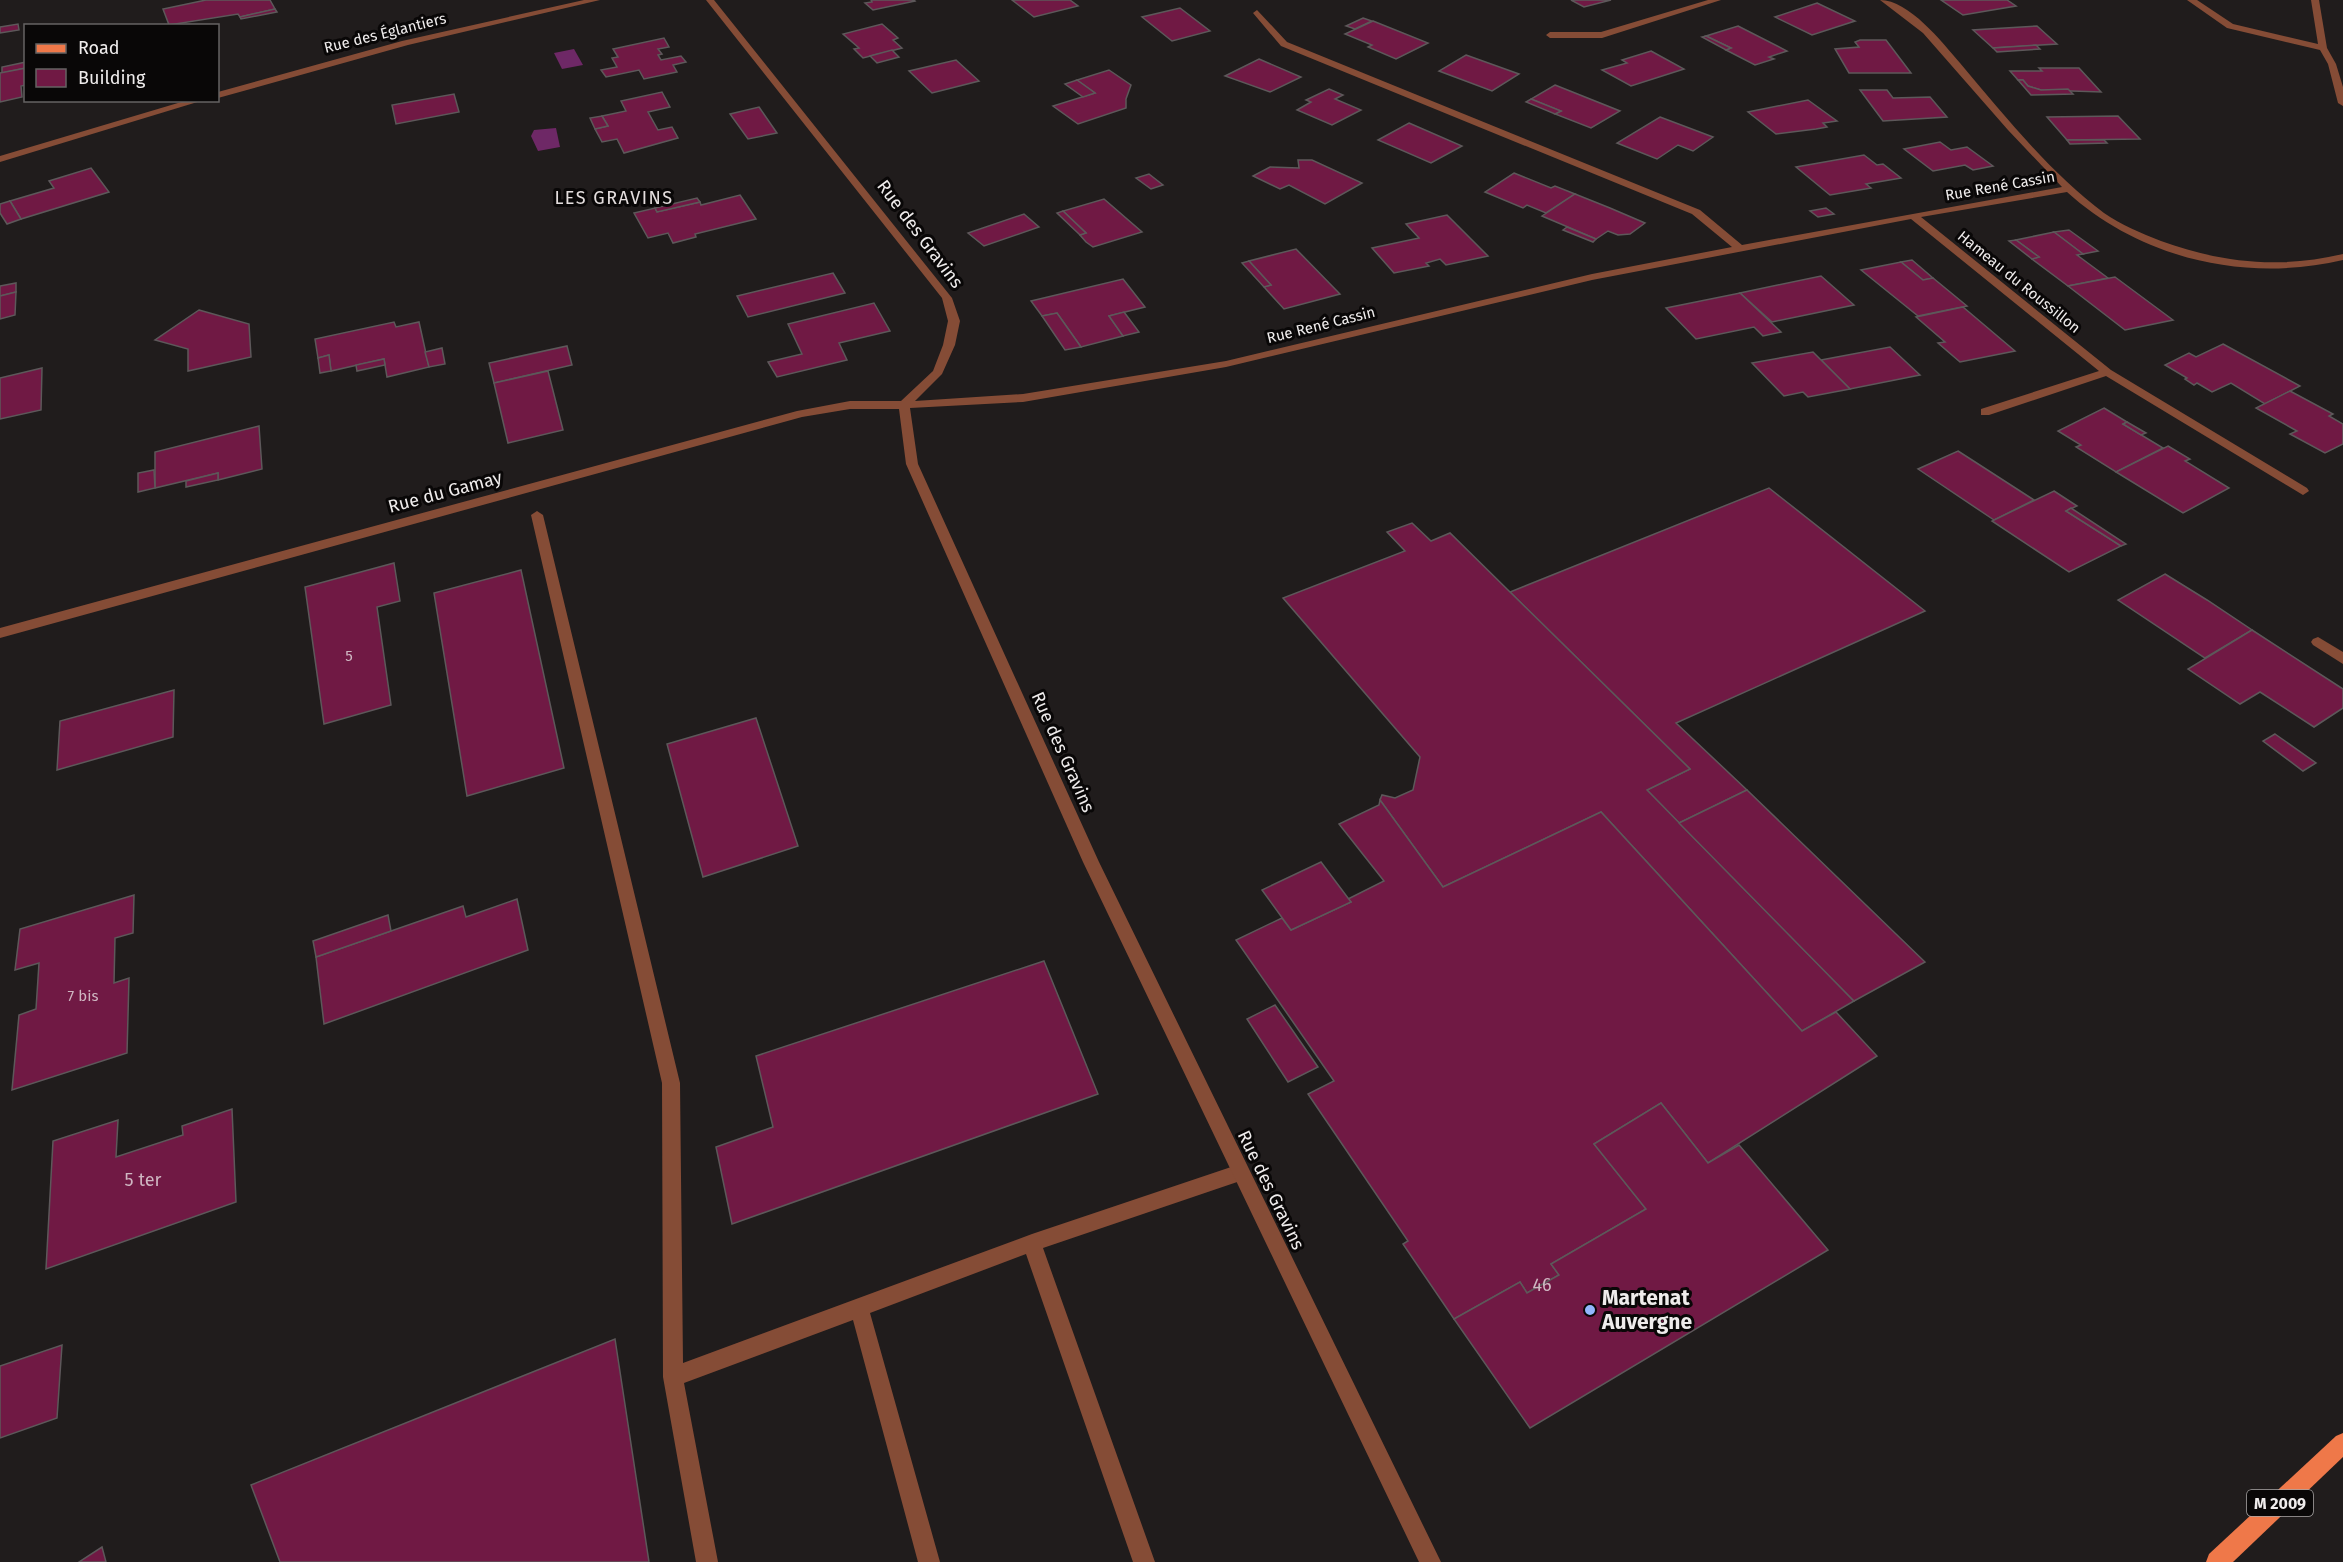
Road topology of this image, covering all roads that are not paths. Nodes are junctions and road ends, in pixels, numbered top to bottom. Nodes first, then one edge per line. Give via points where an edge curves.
1 (596, 0) edge
2 (710, 0) edge
3 (1717, 0) edge
4 (1884, 0) edge
5 (2191, 0) edge
6 (2315, 0) edge
7 (1257, 13) dead end
8 (1550, 35) dead end
9 (2323, 48) junction
10 (219, 95) edge
11 (193, 102) edge
12 (2343, 103) edge
13 (0, 159) edge
14 (2072, 188) junction
15 (1913, 216) junction
16 (1741, 249) junction
17 (2343, 257) edge
18 (2107, 372) junction
19 (904, 405) junction
20 (1984, 412) dead end
21 (2303, 491) dead end
22 (537, 514) dead end
23 (0, 633) edge
24 (2318, 642) dead end
25 (2343, 660) edge
26 (1240, 1173) junction
27 (1032, 1243) junction
28 (859, 1307) junction
29 (673, 1377) junction
30 (2343, 1443) edge
31 (707, 1562) edge
32 (929, 1562) edge
33 (1144, 1562) edge
34 (1430, 1562) edge
35 (2217, 1562) edge

1 - 10 street, Rue des Églantiers via 427,37
2 - 19 street, Rue des Gravins via 946,298 954,321 949,345 938,372
3 - 8 street via 1602,35
4 - 14 street, Rue René Cassin via 1922,27 2029,149
5 - 9 street via 2230,26
6 - 9 street
7 - 16 street via 1284,44 1696,212
9 - 12 street
11 - 13 street
14 - 15 street, Rue René Cassin
14 - 17 street via 2101,215 2128,231 2191,256 2276,268 2316,265
15 - 16 street, Rue René Cassin
15 - 18 street, Hameau du Roussillon
16 - 19 street, Rue René Cassin via 1592,277 1226,364 1023,398
18 - 20 street
18 - 21 street, Hameau du Roussillon
19 - 23 street, Rue du Gamay via 850,405 801,414
19 - 26 street, Rue des Gravins via 912,464 1091,862
22 - 29 street via 671,1083
24 - 25 street
26 - 27 street
26 - 34 street, Rue des Gravins
27 - 28 street
27 - 33 street
28 - 29 street
28 - 32 street
29 - 31 street
30 - 35 main road, M 2009

